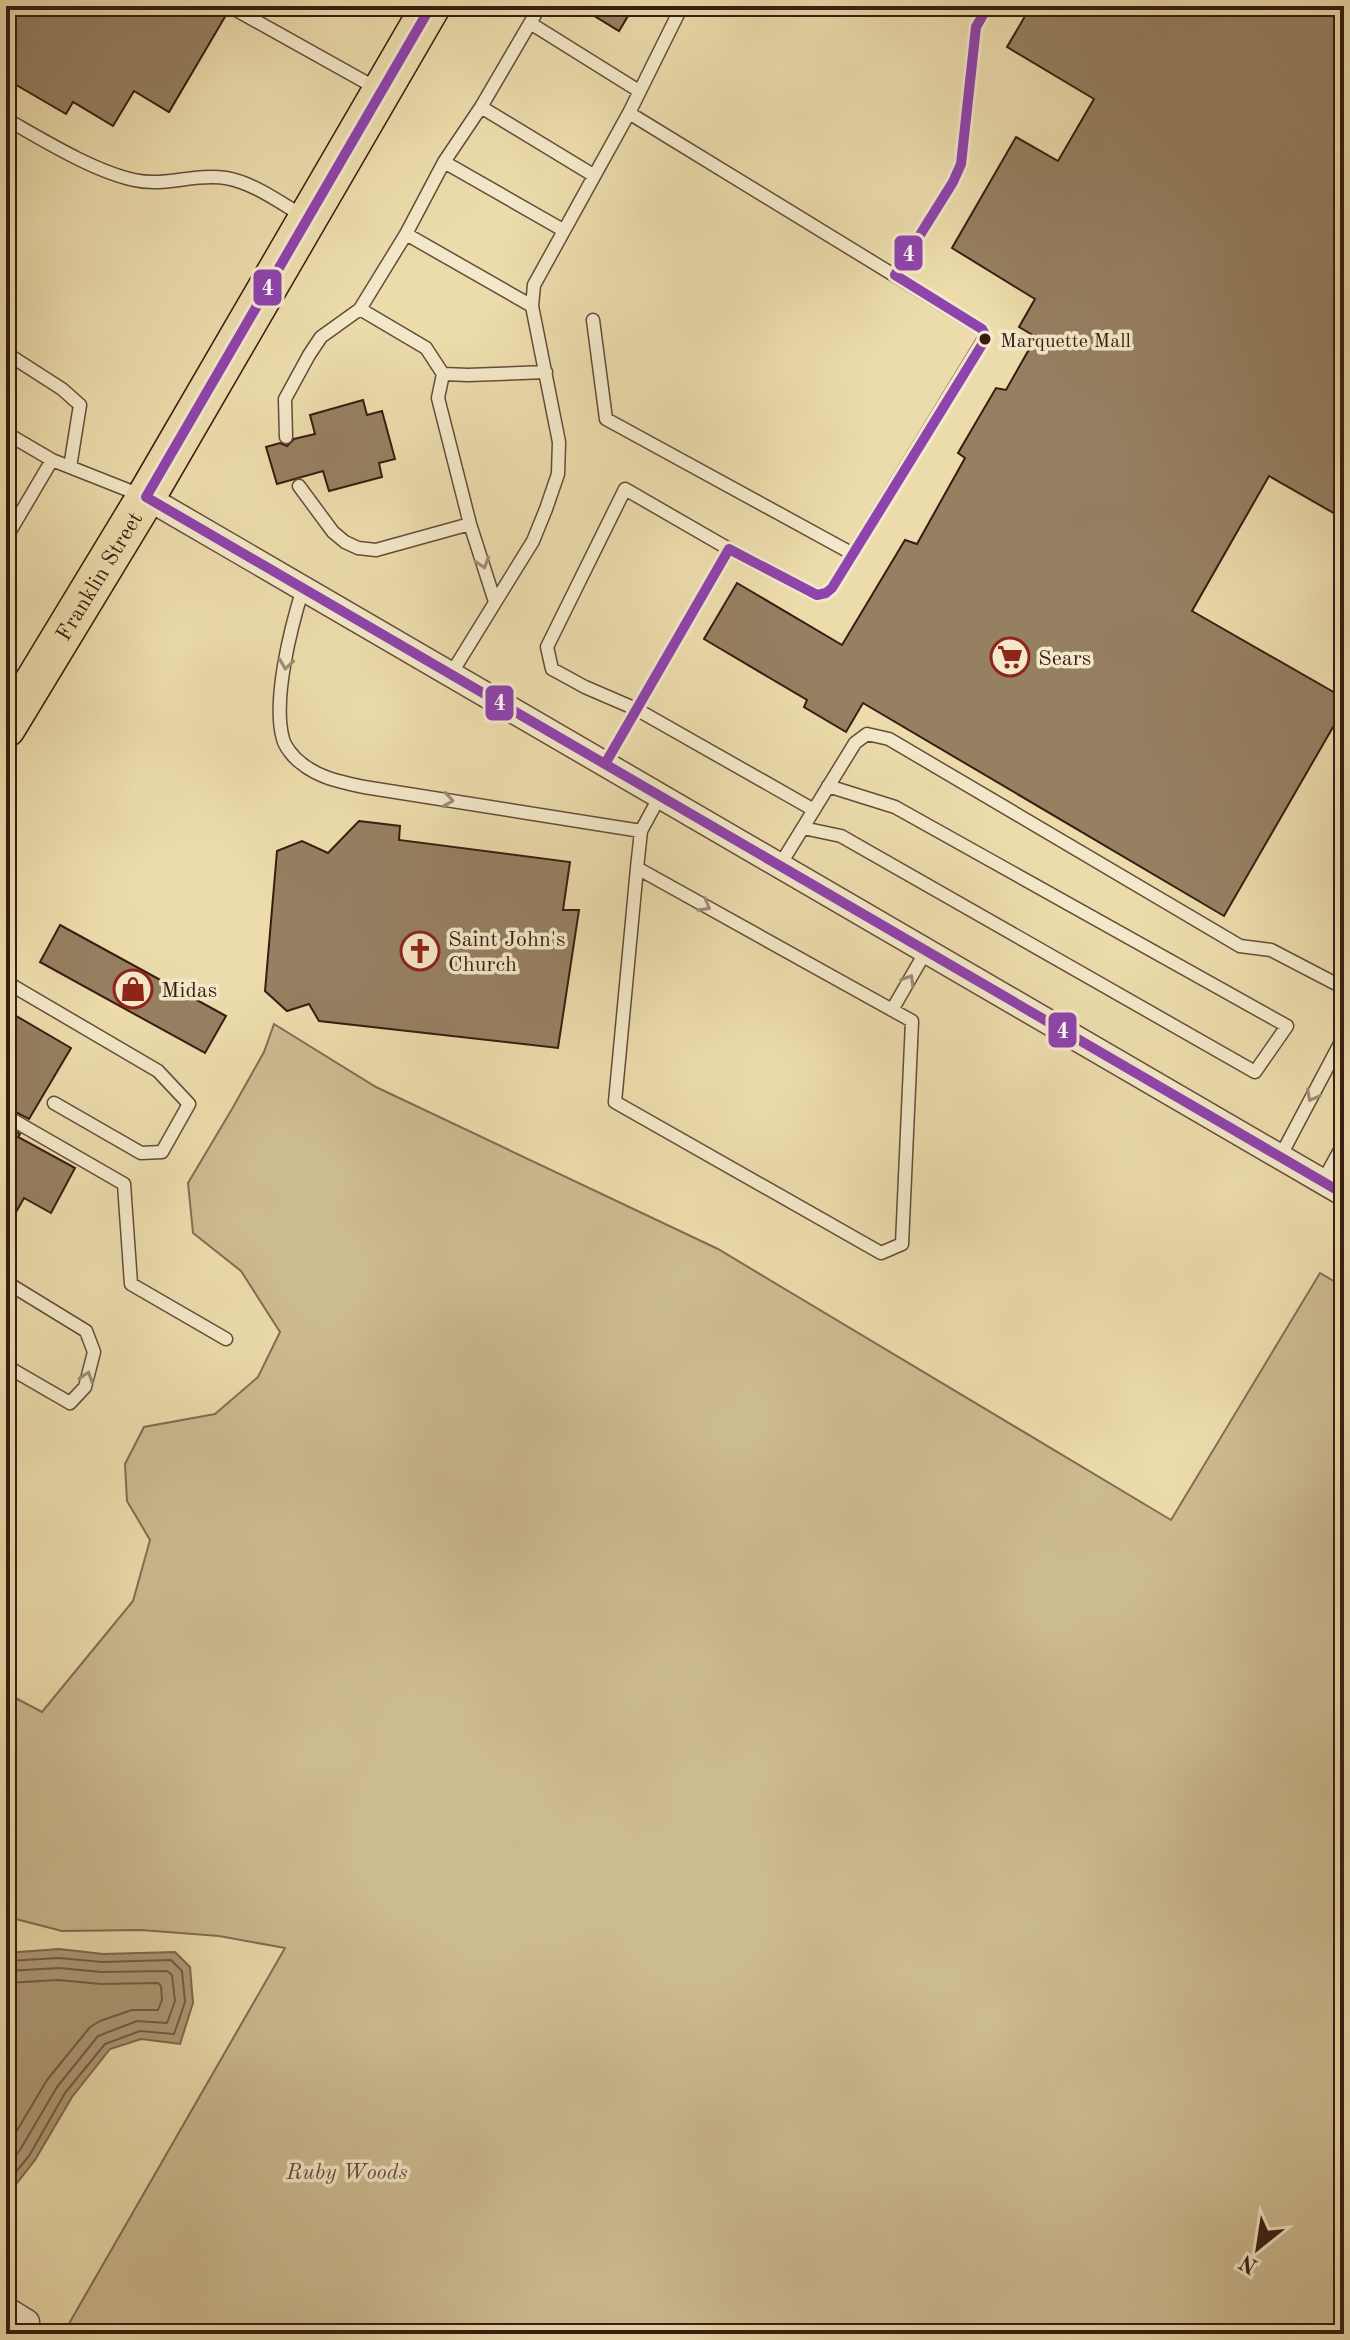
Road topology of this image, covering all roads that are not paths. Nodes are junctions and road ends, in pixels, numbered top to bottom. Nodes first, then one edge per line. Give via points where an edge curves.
1 (229, 6) edge
2 (431, 6) edge
3 (540, 6) edge
4 (682, 6) edge
5 (988, 6) edge
6 (530, 23) junction
7 (381, 91) junction
8 (639, 91) junction
9 (481, 107) junction
10 (629, 113) junction
11 (6, 119) edge
12 (444, 162) junction
13 (593, 175) junction
14 (307, 219) junction
15 (563, 230) junction
16 (406, 234) junction
17 (895, 275) junction
18 (532, 306) junction
19 (360, 309) junction
20 (593, 320) dead end
21 (6, 353) edge
22 (546, 372) junction
23 (443, 374) junction
24 (6, 433) edge
25 (286, 437) dead end
26 (52, 460) junction
27 (70, 467) junction
28 (299, 486) dead end
29 (146, 497) junction
30 (470, 524) junction
31 (6, 538) edge
32 (729, 549) junction
33 (853, 554) junction
34 (303, 588) junction
35 (495, 602) junction
36 (451, 674) junction
37 (17, 685) edge
38 (636, 709) junction
39 (6, 728) edge
40 (605, 764) junction
41 (828, 786) junction
42 (660, 796) junction
43 (814, 810) junction
44 (803, 828) junction
45 (641, 831) junction
46 (780, 865) junction
47 (637, 868) junction
48 (926, 951) junction
49 (6, 985) edge
50 (1344, 988) edge
51 (892, 1010) junction
52 (1344, 1036) edge
53 (54, 1103) dead end
54 (6, 1116) edge
55 (1344, 1143) edge
56 (1280, 1157) junction
57 (1323, 1181) junction
58 (1344, 1194) edge
59 (6, 1282) edge
60 (226, 1339) dead end
61 (6, 1366) edge
62 (6, 2309) edge
63 (27, 2322) dead end

1 - 7 lane
2 - 7 main road, Franklin Street
3 - 6 lane
4 - 8 lane
5 - 17 lane via 976,27 961,164
6 - 8 lane
6 - 9 lane
7 - 14 main road, Franklin Street
8 - 10 lane
9 - 12 lane
9 - 13 lane
10 - 13 lane
10 - 17 lane
11 - 14 lane via 105,171 147,181 226,178 256,188
12 - 15 lane
12 - 16 lane
13 - 15 lane
14 - 29 main road, Franklin Street
15 - 18 lane via 534,285
16 - 18 lane
16 - 19 lane
17 - 33 lane via 986,336
18 - 22 lane
19 - 23 lane via 426,348
19 - 25 lane via 321,337 309,355 285,399
20 - 33 lane via 606,419
21 - 27 lane via 80,405
22 - 23 lane
22 - 35 lane via 559,442 558,474 533,541
23 - 30 lane via 438,398
24 - 26 lane
26 - 27 lane
26 - 31 lane
27 - 29 lane
28 - 30 lane via 333,532 358,548 376,550
29 - 34 street
29 - 37 main road, Franklin Street
30 -> 35 lane
32 - 33 lane via 817,595 832,588
32 - 38 lane
32 - 38 lane via 625,489 547,647 552,669
34 - 36 street
34 -> 45 lane via 291,627 278,713 283,743 300,763 325,778 364,787
35 - 36 lane
36 - 40 street
37 - 39 main road, Franklin Street
38 - 40 lane
38 - 43 lane
40 - 42 street
41 - 43 lane
41 - 44 lane via 895,807 1287,1026 1255,1072 841,836
41 - 50 lane via 855,743 867,734 889,739 1240,946 1271,950
42 - 45 lane
42 - 46 street
43 - 44 lane
44 - 46 lane
45 - 47 lane
46 - 48 street
47 -> 51 lane
47 - 51 lane via 615,1102 881,1253 902,1244 912,1021
51 -> 48 lane
48 - 56 street
49 - 53 lane via 158,1071 189,1104 162,1152 141,1153
52 -> 56 lane
54 - 60 lane via 124,1184 131,1284
55 - 57 lane
56 - 57 street
57 - 58 street
61 -> 59 lane via 70,1403 85,1387 94,1352 86,1331
62 - 63 street

